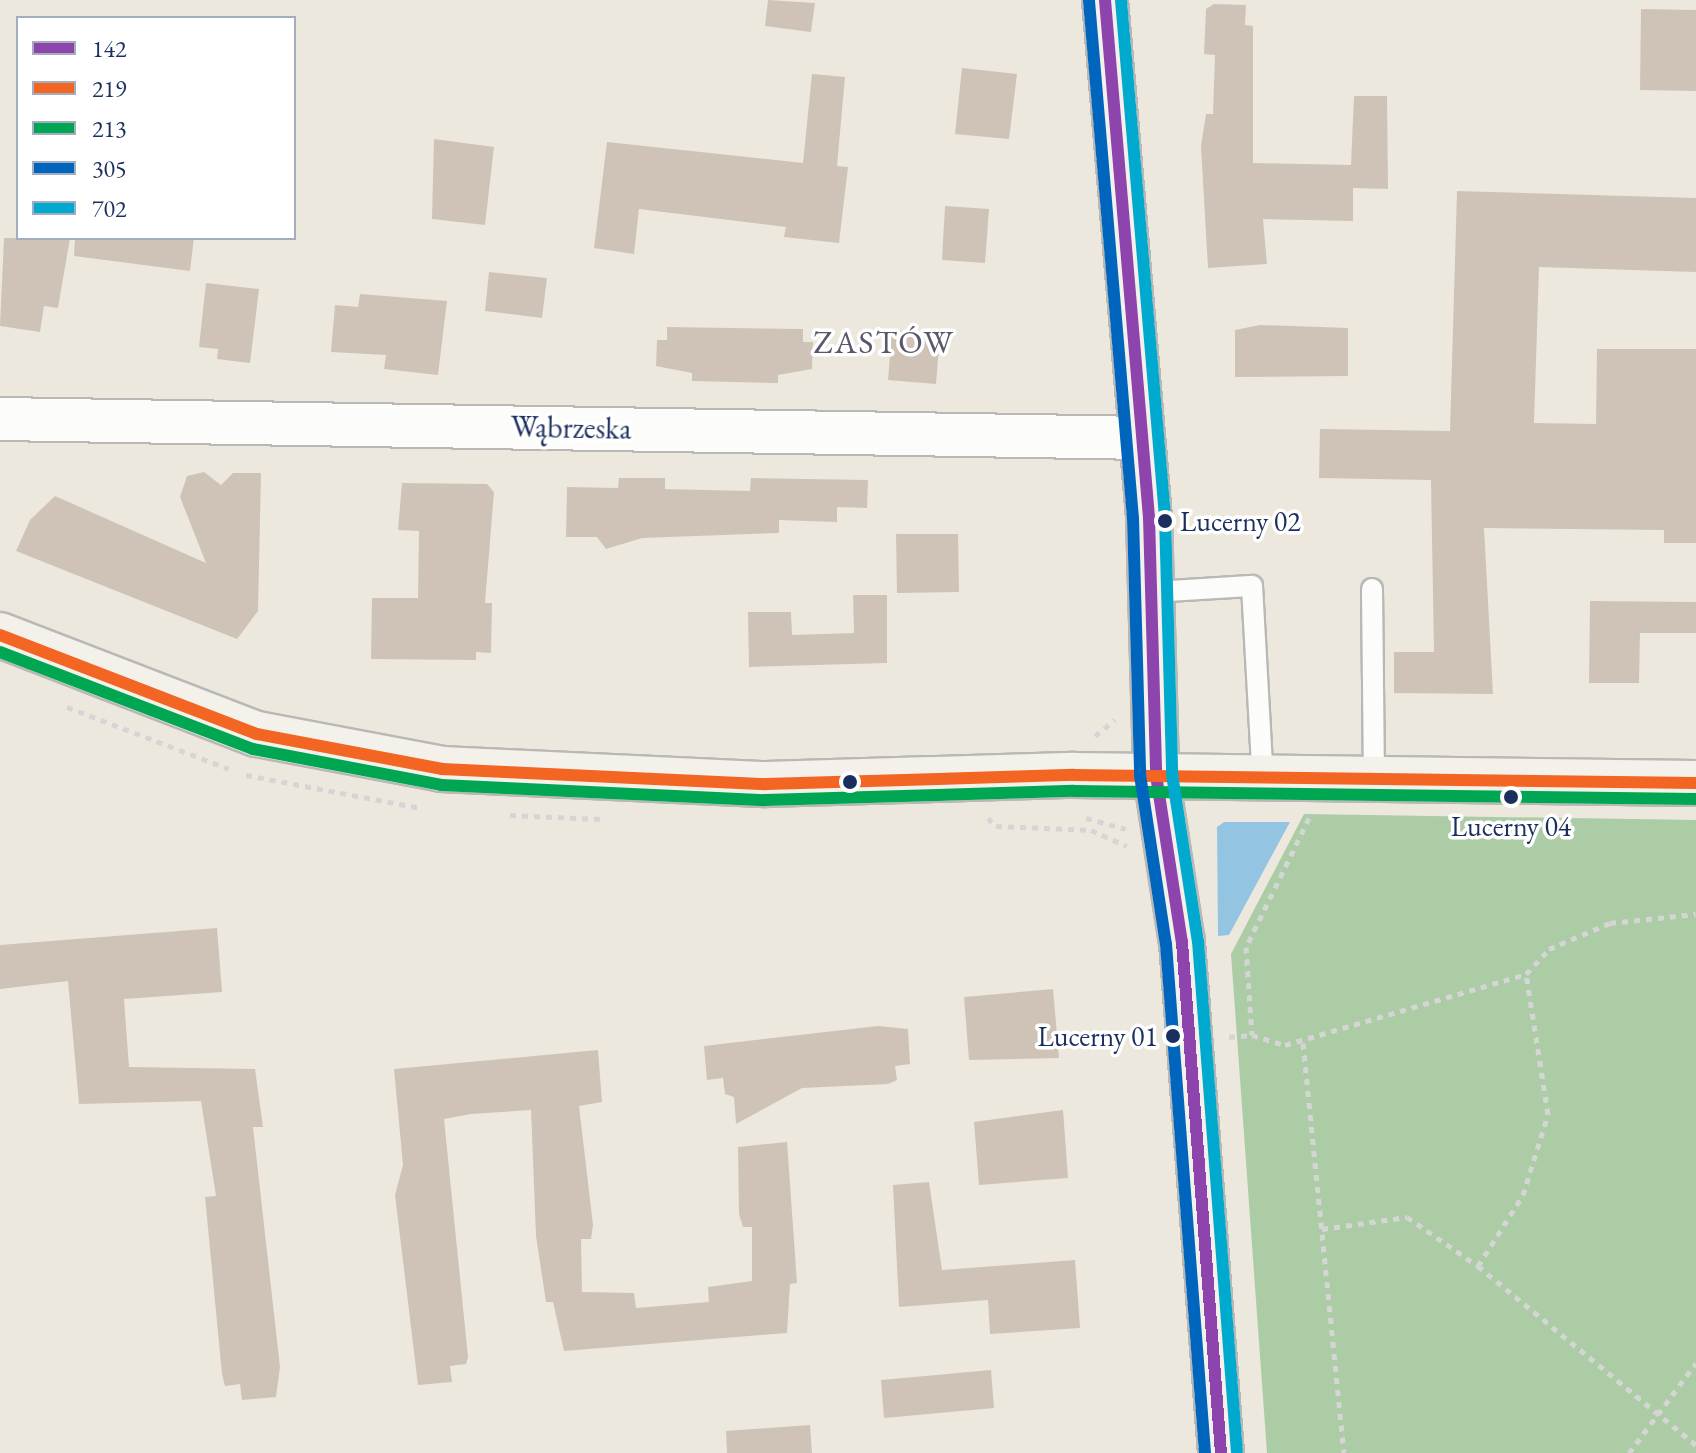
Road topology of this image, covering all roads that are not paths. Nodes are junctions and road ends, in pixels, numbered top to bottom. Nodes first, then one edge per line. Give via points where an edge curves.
1 (1105, 0) edge
2 (0, 419) edge
3 (1141, 438) junction
4 (1372, 589) dead end
5 (1153, 592) junction
6 (0, 635) edge
7 (1156, 775) junction
8 (1263, 780) junction
9 (1374, 780) junction
10 (1696, 783) edge
11 (1221, 1453) edge

1 - 3 street
2 - 3 street, Wąbrzeska
3 - 5 street
4 - 9 lane
5 - 7 street
5 - 8 lane via 1252,586
6 - 7 street via 257,734 442,769 766,784
7 - 8 street
7 - 11 street via 1182,942
8 - 9 street
9 - 10 street

